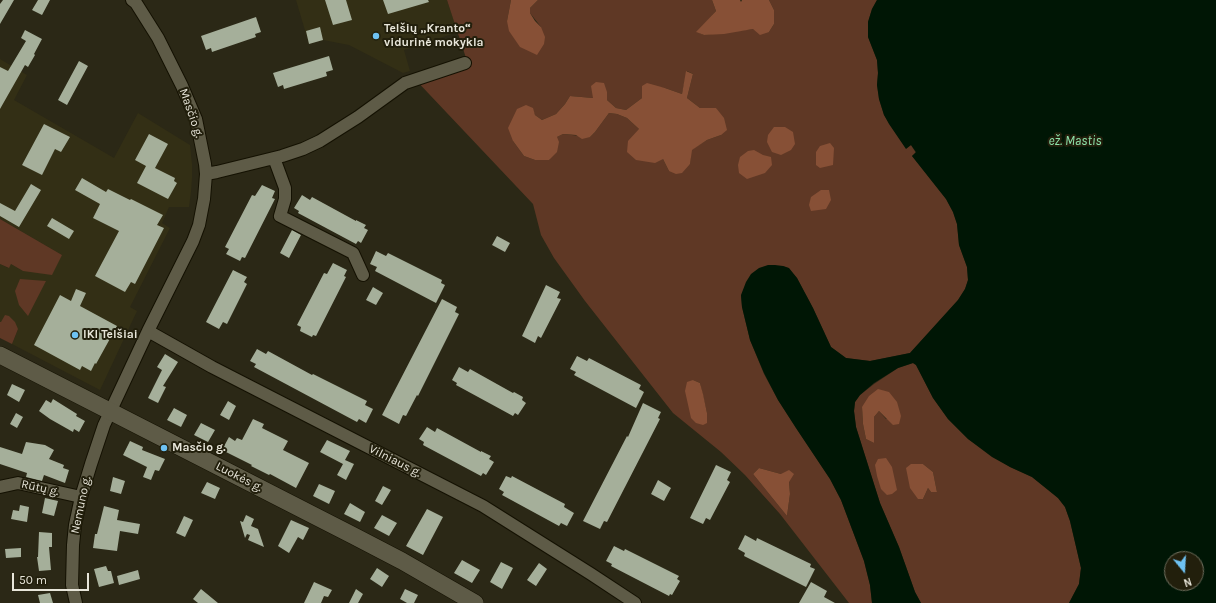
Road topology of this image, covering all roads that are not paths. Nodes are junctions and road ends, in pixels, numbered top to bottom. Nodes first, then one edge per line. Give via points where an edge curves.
1 (132, 0) edge
2 (465, 63) dead end
3 (274, 158) junction
4 (206, 174) junction
5 (362, 275) dead end
6 (148, 331) junction
7 (0, 355) edge
8 (110, 412) junction
9 (0, 487) edge
10 (81, 497) junction
11 (76, 603) edge
12 (475, 603) edge
13 (635, 603) edge

1 - 4 street, Masčio g. via 158,38 185,92 196,118
2 - 3 street via 405,83 358,118 320,141
3 - 4 street
3 - 5 street via 285,188 280,216 353,253
4 - 6 street, Masčio g. via 199,225
6 - 8 street, Masčio g.
6 - 13 street, Vilniaus g. via 212,367 483,506
7 - 8 main road, Luokės g.
8 - 10 street, Nemuno g. via 90,464
8 - 12 main road, Luokės g. via 402,561
9 - 10 street, Rūtų g. via 18,483
10 - 11 street, Nemuno g. via 73,545 72,585

